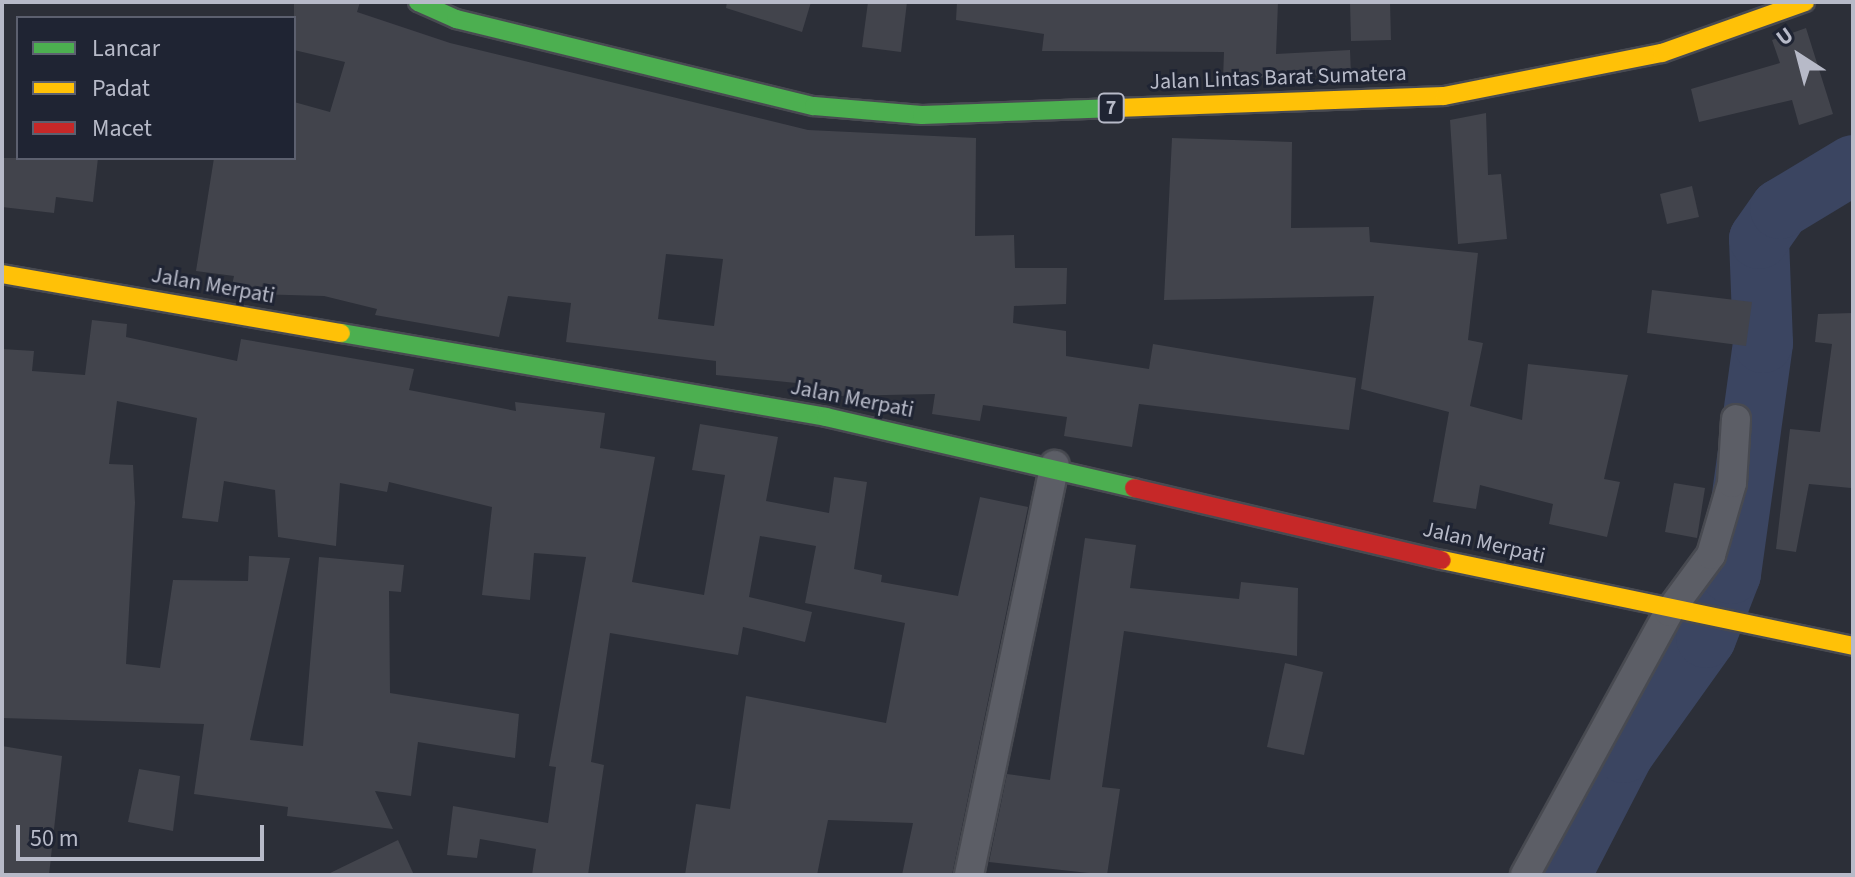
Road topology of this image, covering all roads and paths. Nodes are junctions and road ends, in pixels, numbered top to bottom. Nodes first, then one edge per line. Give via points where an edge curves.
1 (418, 2) edge
2 (1805, 2) edge
3 (459, 10) edge
4 (2, 274) edge
5 (1736, 419) dead end
6 (1055, 465) junction
7 (1676, 613) junction
8 (1853, 646) edge
9 (969, 875) edge
10 (1525, 875) edge

1 - 3 main road, Jalan Lintas Barat Sumatera / 7
2 - 3 main road, Jalan Lintas Barat Sumatera / 7 via 1662,53 1444,96 922,115 814,106
4 - 6 main road, Jalan Merpati via 826,417
5 - 7 street via 1732,483 1711,555
6 - 7 main road, Jalan Merpati
6 - 9 street
7 - 8 main road, Jalan Merpati
7 - 10 street

